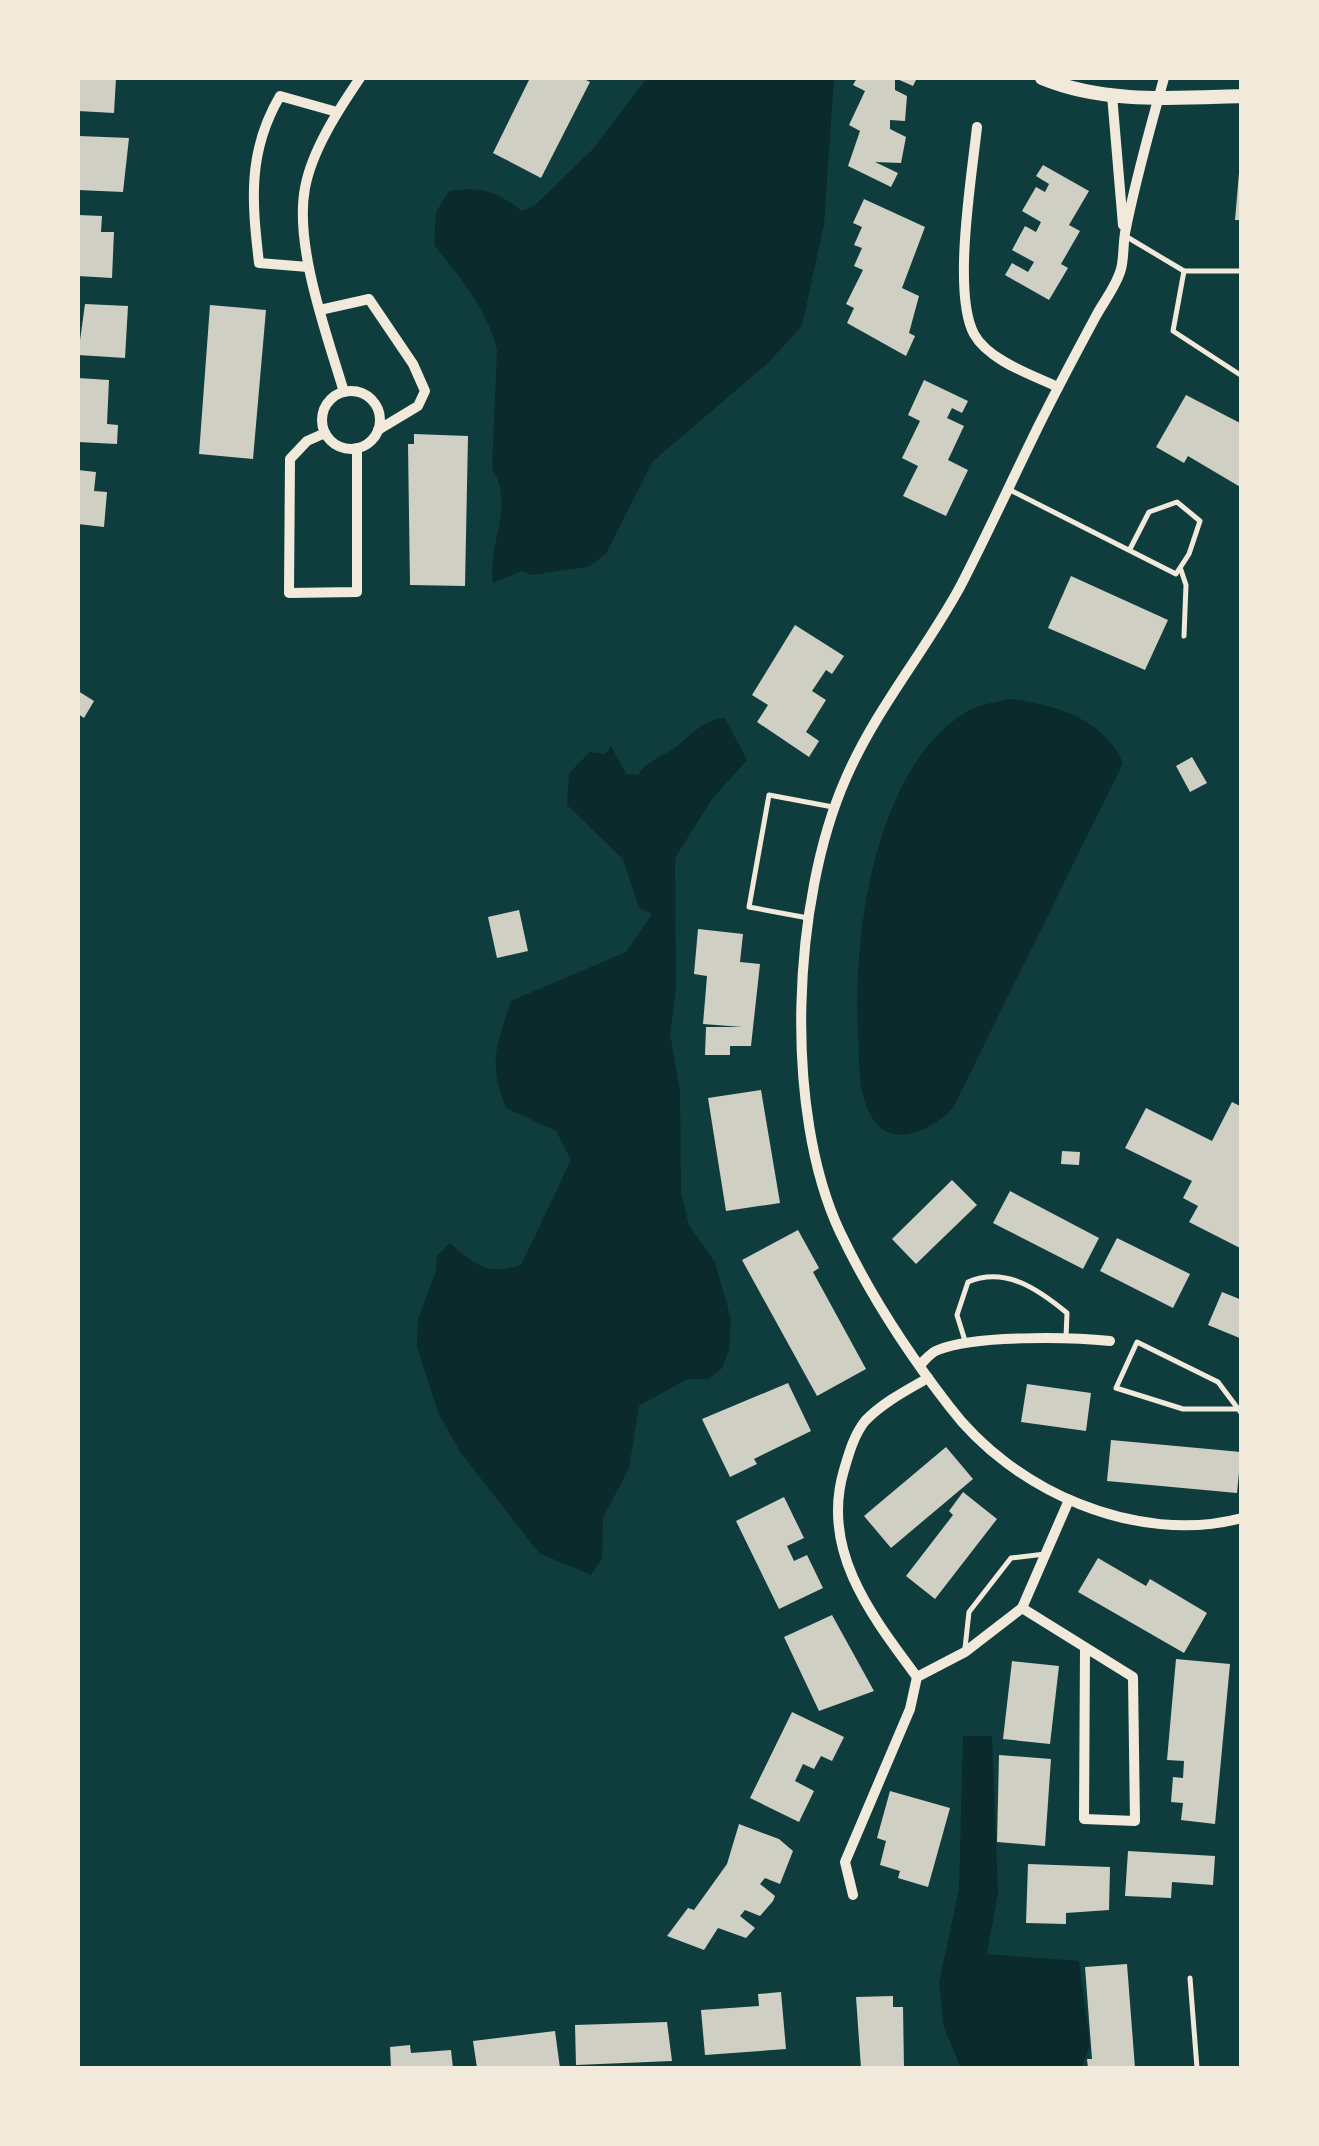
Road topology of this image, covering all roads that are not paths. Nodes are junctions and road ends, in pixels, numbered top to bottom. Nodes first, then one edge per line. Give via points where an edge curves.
1 (360, 78) edge
2 (1042, 78) edge
3 (1164, 78) edge
4 (1112, 95) junction
5 (1242, 96) edge
6 (1158, 98) junction
7 (337, 112) junction
8 (977, 127) dead end
9 (1124, 236) junction
10 (308, 267) junction
11 (1242, 270) edge
12 (1184, 271) junction
13 (320, 310) junction
14 (1242, 376) edge
15 (1058, 388) junction
16 (344, 392) junction
17 (378, 430) junction
18 (325, 433) junction
19 (358, 448) junction
20 (1007, 489) junction
21 (1130, 548) junction
22 (1180, 568) junction
23 (1184, 636) dead end
24 (836, 808) junction
25 (808, 918) junction
26 (1066, 1337) junction
27 (1110, 1340) dead end
28 (966, 1345) junction
29 (920, 1365) junction
30 (928, 1378) junction
31 (1240, 1412) edge
32 (1070, 1500) junction
33 (1242, 1518) edge
34 (1048, 1554) junction
35 (1022, 1608) junction
36 (1086, 1649) junction
37 (965, 1652) junction
38 (917, 1676) junction
39 (853, 1894) dead end
40 (1190, 1978) dead end
41 (1197, 2068) edge

1 - 7 street
2 - 4 street via 1076,92
3 - 6 street
4 - 6 street
4 - 9 street
5 - 6 street
6 - 9 street
7 - 10 street via 305,188
7 - 10 street via 280,96 251,186 259,263
8 - 15 street via 964,260 968,316 975,337 1012,366
9 - 12 lane
9 - 15 street via 1121,271
10 - 13 street
11 - 12 lane
12 - 14 lane via 1174,331
13 - 16 street
13 - 17 street via 369,299 413,364 425,392 418,406
15 - 20 street
16 - 17 street via 374,402
16 - 18 street via 325,405
17 - 19 street
18 - 19 street via 338,446
18 - 19 street via 290,459 289,593 357,592
20 - 21 lane
20 - 24 street via 959,587 876,715
21 - 22 lane via 1176,574
21 - 22 lane via 1149,512 1177,502 1200,520
22 - 23 lane
24 - 25 street
24 - 25 lane via 769,795 749,907
25 - 29 street via 801,1000 819,1167 839,1230
26 - 27 street
26 - 28 street
26 - 28 lane via 1067,1313 1002,1274 968,1282 957,1303
28 - 29 street via 937,1350
29 - 30 street
30 - 32 street via 970,1433 1032,1482
30 - 38 street via 866,1420 834,1500 842,1550 868,1608
31 - 31 lane via 1218,1382 1137,1342 1116,1388 1183,1409
32 - 33 street via 1154,1521
32 - 34 street
34 - 35 street
34 - 37 lane via 1011,1558 969,1612
35 - 36 street
35 - 37 street
36 - 36 street via 1134,1677 1135,1821 1084,1818
37 - 38 street
38 - 39 street via 910,1709 846,1862
40 - 41 lane

